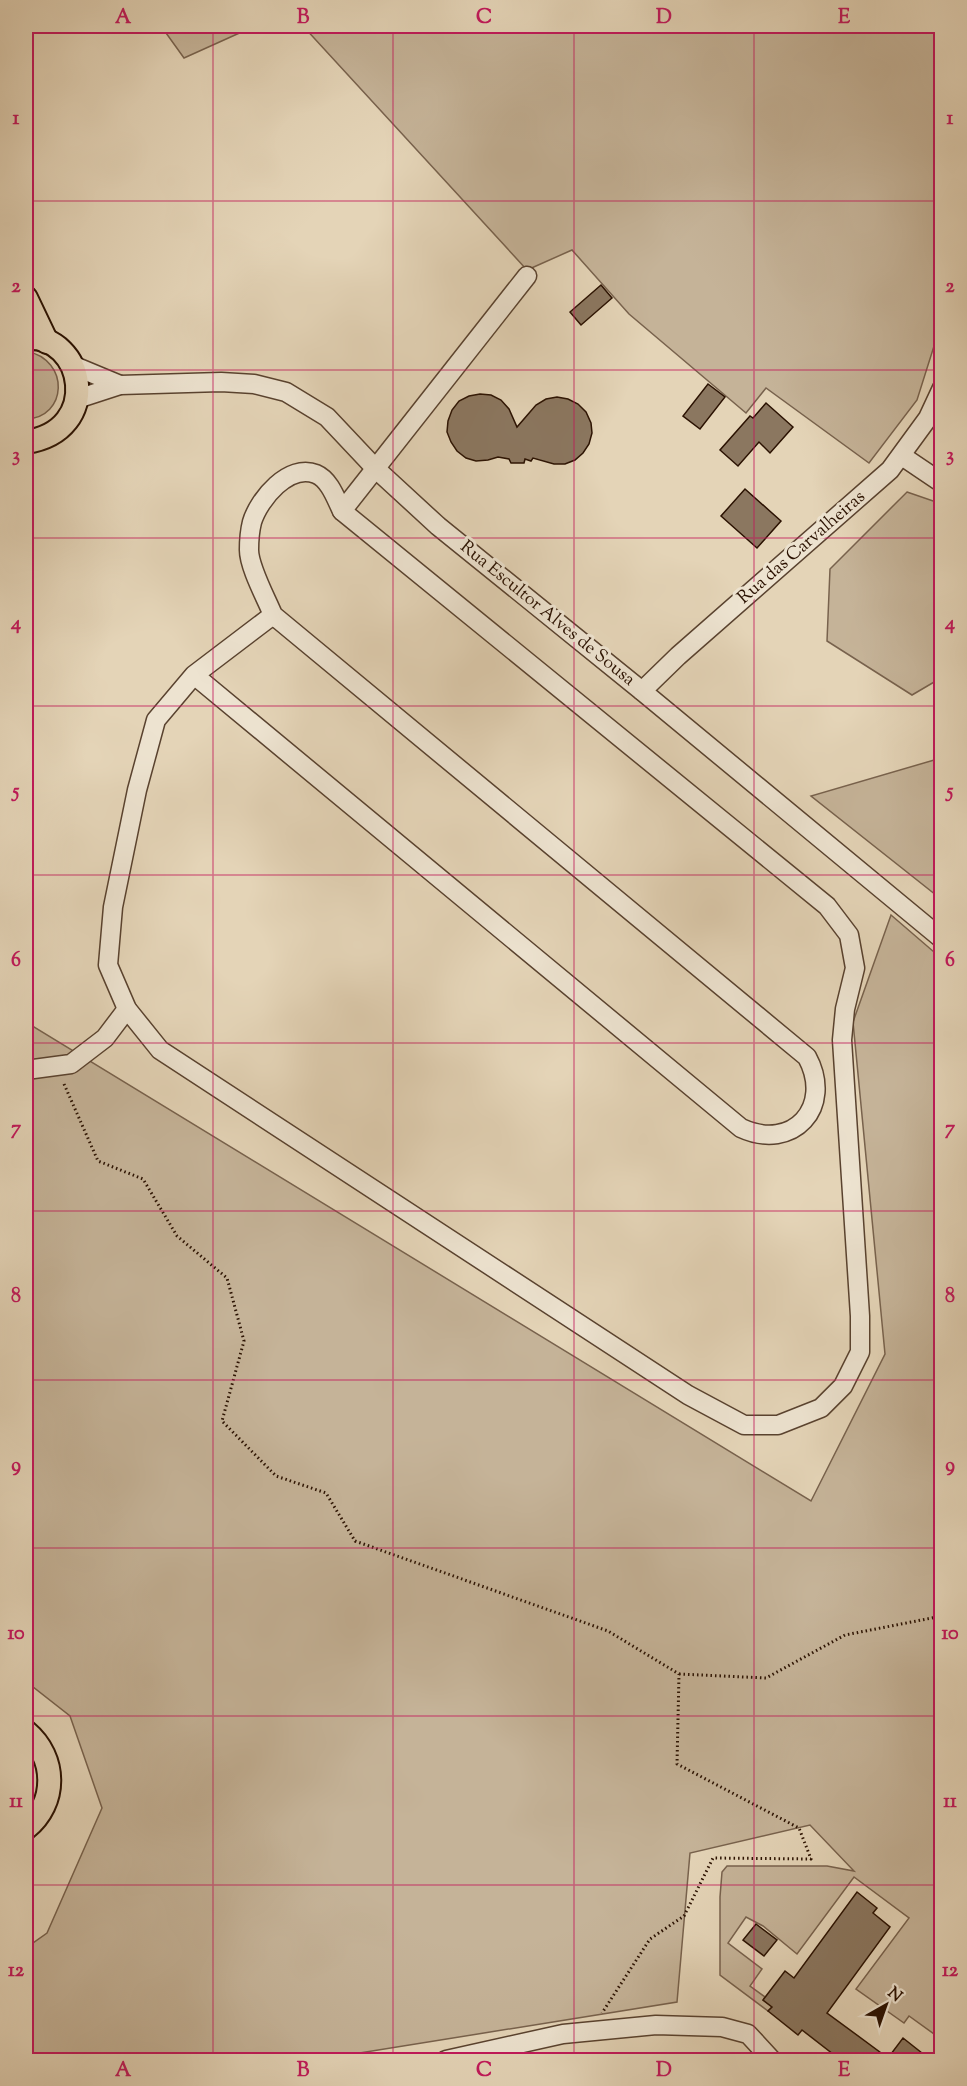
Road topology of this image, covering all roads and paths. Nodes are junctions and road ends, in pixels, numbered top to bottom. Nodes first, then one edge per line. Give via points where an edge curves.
1 (527, 276) dead end
2 (26, 298) edge
3 (36, 340) edge
4 (72, 365) junction
5 (120, 386) junction
6 (942, 388) edge
7 (76, 399) junction
8 (26, 442) edge
9 (902, 456) junction
10 (376, 469) junction
11 (942, 483) edge
12 (342, 511) junction
13 (273, 615) junction
14 (194, 675) junction
15 (642, 691) junction
16 (942, 939) edge
17 (127, 1009) junction
18 (56, 1066) junction
19 (26, 1070) edge
20 (942, 1617) edge
21 (679, 1674) junction
22 (26, 1732) edge
23 (26, 1828) edge
24 (589, 2032) junction
25 (446, 2061) edge
26 (772, 2061) edge

1 - 10 street
2 - 3 main road
3 - 4 main road via 61,351
4 - 5 street, Rua Escultor Alves de Sousa
4 - 7 main road
5 - 7 street, Rua Escultor Alves de Sousa
5 - 10 street, Rua Escultor Alves de Sousa via 221,381 286,392 327,417
6 - 9 street, Rua das Carvalheiras via 928,418
7 - 8 main road via 62,426 49,436
9 - 11 street
9 - 15 street, Rua das Carvalheiras
10 - 12 street
10 - 15 street, Rua Escultor Alves de Sousa via 438,526
12 - 13 street via 330,486 316,474 285,477 265,498 252,522 249,552
12 - 17 street via 827,906 849,935 855,968 842,1040 860,1352 843,1386 821,1408 778,1425 744,1425 678,1389 160,1050
13 - 14 street
13 - 14 street via 798,1047 814,1069 817,1083 815,1101 806,1118 782,1133 766,1135 741,1128
14 - 17 street via 156,720 113,907 108,965
15 - 16 street, Rua Escultor Alves de Sousa
17 - 18 street via 105,1038 71,1064
18 - 19 street
18 - 21 path via 98,1161 143,1179 177,1236 227,1278 244,1341 222,1421 276,1476 326,1493 355,1541 608,1631
20 - 21 path via 845,1635 766,1678
21 - 24 path via 677,1764 799,1827 811,1859 713,1858 684,1916 650,1939
22 - 23 main road via 41,1748 50,1785 45,1804
24 - 25 street via 563,2034
24 - 26 street via 656,2025 722,2027 748,2034

